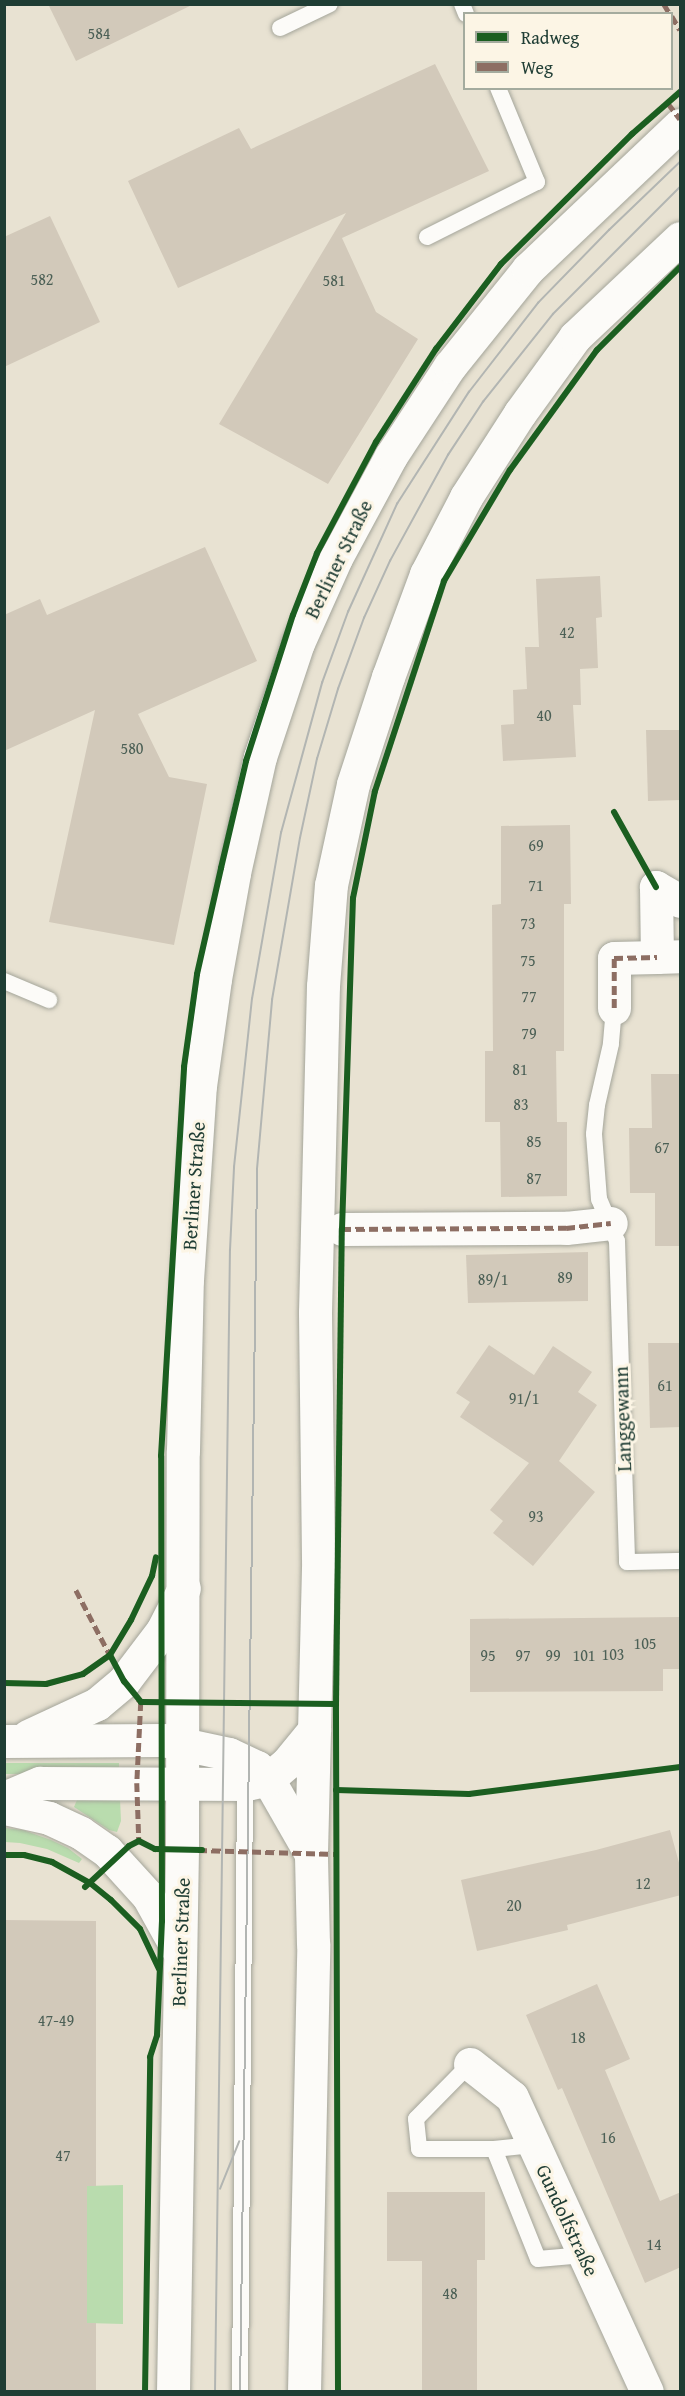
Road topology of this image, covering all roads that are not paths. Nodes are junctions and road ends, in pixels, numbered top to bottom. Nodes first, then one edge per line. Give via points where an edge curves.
1 (330, 4) edge
2 (280, 28) dead end
3 (499, 90) edge
4 (681, 125) edge
5 (427, 237) dead end
6 (681, 238) edge
7 (681, 901) edge
8 (669, 956) edge
9 (4, 981) edge
10 (49, 1000) dead end
11 (614, 1008) joint
12 (611, 1223) junction
13 (342, 1230) dead end
14 (681, 1561) edge
15 (184, 1588) junction
16 (314, 1730) junction
17 (11, 1741) edge
18 (183, 1744) junction
19 (258, 1781) junction
20 (183, 1784) junction
21 (4, 1798) edge
22 (4, 1808) edge
23 (311, 1854) junction
24 (178, 1950) junction
25 (470, 2064) joint
26 (533, 2145) junction
27 (494, 2149) junction
28 (584, 2255) junction
29 (173, 2391) edge
30 (240, 2391) edge
31 (304, 2391) edge
32 (647, 2391) edge

1 - 2 lane
3 - 5 lane via 537,182
4 - 15 main road, Berliner Straße via 528,269 450,366 391,456 336,558 294,653 260,757 234,873 200,1086 187,1280
6 - 16 main road via 575,337 466,496 426,574 353,784 331,885 323,986 315,1311 318,1559
7 - 8 main road, Langgewann via 656,887
8 - 11 main road, Langgewann via 614,958
9 - 10 lane
11 - 12 lane, Langgewann via 594,1134 599,1199
12 - 13 main road via 566,1228
12 - 14 lane, Langgewann via 617,1241 627,1562
15 - 17 main road via 162,1631 124,1682 97,1704
15 - 18 main road, Berliner Straße
16 - 19 main road via 287,1764
16 - 23 main road
17 - 18 main road via 138,1738
18 - 19 main road via 229,1754 257,1767
18 - 20 main road, Berliner Straße
19 - 20 main road
19 - 23 main road
19 - 30 lane
20 - 21 main road via 40,1783
20 - 24 main road, Berliner Straße
22 - 24 main road via 50,1818 107,1851 148,1896
23 - 31 main road via 313,1944
24 - 29 main road, Berliner Straße
25 - 26 main road, Gundolfstraße via 512,2097
25 - 27 lane via 416,2120 419,2149
26 - 27 lane
26 - 28 main road, Gundolfstraße
27 - 28 lane via 538,2259
28 - 32 main road, Gundolfstraße

